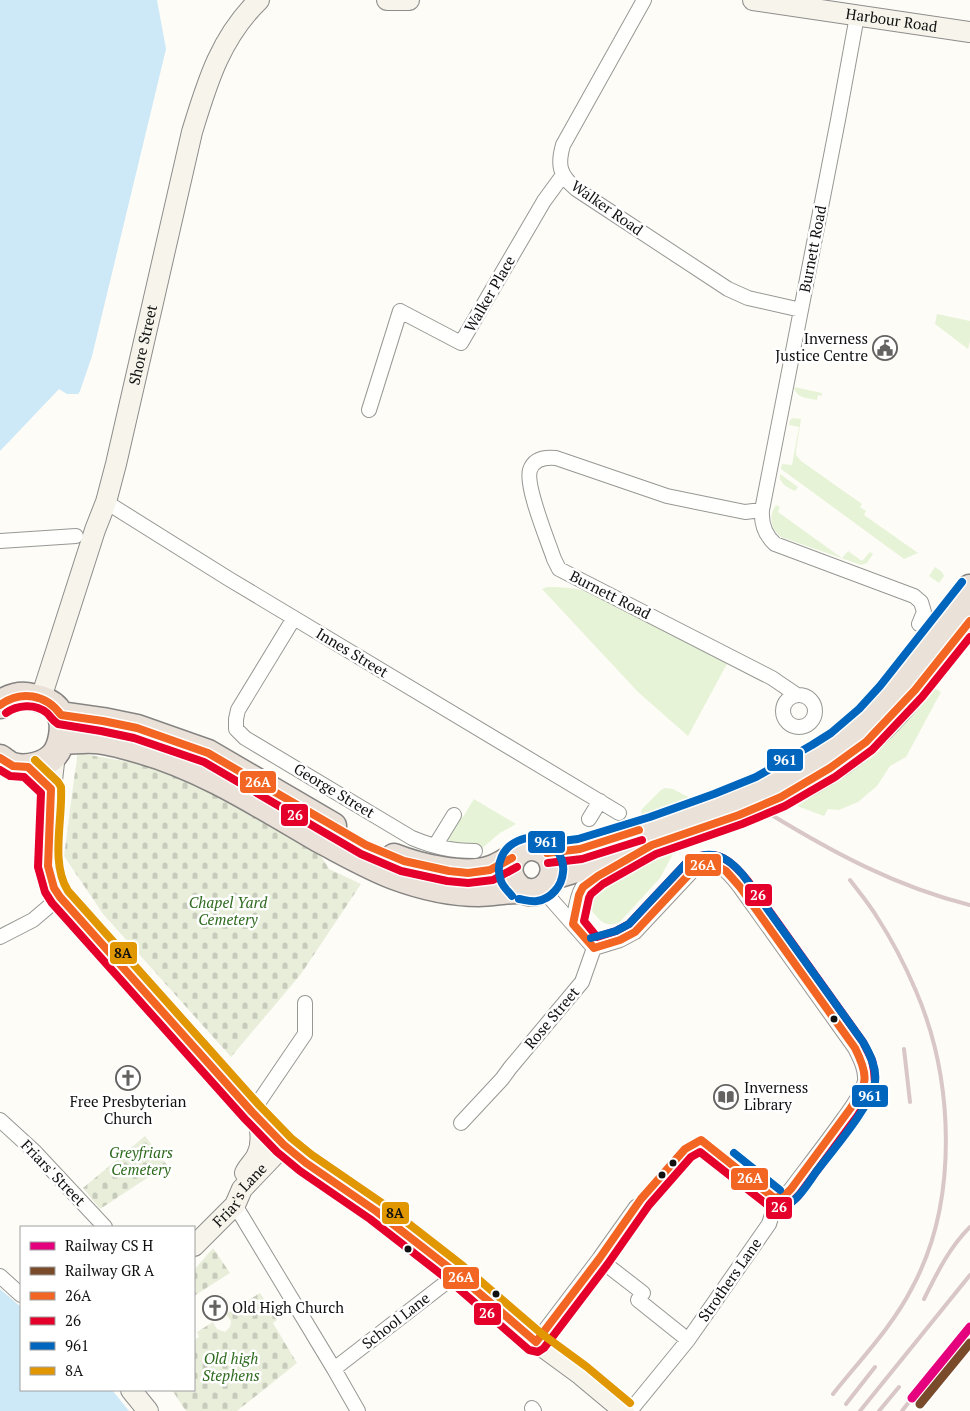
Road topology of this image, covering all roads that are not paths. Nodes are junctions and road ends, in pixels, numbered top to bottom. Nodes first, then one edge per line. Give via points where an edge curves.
1 (259, 0) edge
2 (388, 0) edge
3 (409, 0) edge
4 (644, 0) edge
5 (753, 0) edge
6 (857, 16) junction
7 (970, 32) edge
8 (563, 175) junction
9 (801, 310) junction
10 (369, 410) dead end
11 (106, 502) junction
12 (762, 510) junction
13 (76, 536) dead end
14 (0, 541) edge
15 (970, 588) edge
16 (294, 618) junction
17 (970, 620) edge
18 (919, 624) dead end
19 (790, 693) dead end
20 (41, 698) junction
21 (0, 705) edge
22 (62, 715) junction
23 (58, 748) junction
24 (10, 768) edge
25 (51, 789) junction
26 (771, 792) junction
27 (600, 801) junction
28 (728, 809) junction
29 (619, 813) dead end
30 (454, 815) dead end
31 (589, 819) dead end
32 (435, 846) junction
33 (652, 846) junction
34 (475, 851) dead end
35 (512, 858) junction
36 (541, 877) junction
37 (60, 896) junction
38 (573, 924) junction
39 (0, 937) edge
40 (594, 948) junction
41 (306, 1002) dead end
42 (255, 1115) junction
43 (0, 1120) edge
44 (461, 1123) dead end
45 (284, 1145) junction
46 (239, 1197) junction
47 (636, 1206) dead end
48 (104, 1226) edge
49 (195, 1245) edge
50 (598, 1259) junction
51 (457, 1274) junction
52 (0, 1276) edge
53 (20, 1294) edge
54 (688, 1340) junction
55 (536, 1342) junction
56 (334, 1369) junction
57 (132, 1391) edge
58 (148, 1411) edge
59 (358, 1411) edge
60 (624, 1411) edge
61 (630, 1411) edge

1 - 11 main road, Shore Street via 222,50 208,80 192,132
2 - 3 main road
4 - 8 street, Walker Road via 563,144 560,156
5 - 6 main road, Harbour Road
6 - 7 main road, Harbour Road
6 - 9 street, Burnett Road
8 - 9 street, Walker Road via 576,189 728,289 748,298
8 - 10 street, Walker Place via 544,201 461,343 400,311
9 - 12 street, Burnett Road
11 - 16 street, Innes Street
11 - 20 main road, Shore Street
12 - 18 street, Burnett Road via 764,530 775,544 914,596 921,602 924,612
12 - 19 street, Burnett Road via 745,512 668,496 556,458 538,460 530,469 532,495 559,569
13 - 14 street
15 - 26 highway via 888,693 866,716
16 - 27 street, Innes Street
16 - 32 street, George Street via 238,710 236,729 244,738 412,838
17 - 26 highway via 915,690 866,742 830,768
20 - 21 highway via 14,697
20 - 22 highway
22 - 23 highway via 63,728
22 - 35 highway via 137,728 208,753 366,845 404,861 468,872 490,870
23 - 24 highway via 43,763
23 - 25 main road
23 - 36 highway via 96,740 160,756 225,786 356,860 395,876 444,890 479,893
24 - 25 main road
25 - 37 main road via 48,866 54,888
26 - 28 highway
27 - 29 street, Innes Street
27 - 31 street
28 - 33 highway
28 - 36 highway via 580,848
30 - 32 street
32 - 34 street, George Street
33 - 36 highway
33 - 38 street via 583,888
35 - 36 highway via 509,872 515,885
35 - 36 highway via 522,849 535,847
36 - 38 street
37 - 39 street via 33,920
37 - 42 main road
38 - 40 street
40 - 44 street, Rose Street via 582,982
40 - 54 street, Strothers Lane via 635,932 695,868 717,865 733,877 861,1060 865,1080 855,1101 786,1195 774,1198 769,1224
41 - 42 street via 305,1034
42 - 45 main road
42 - 46 main road via 260,1130 259,1148 246,1170
43 - 48 street, Friars' Street via 35,1152
45 - 46 main road, Friar's Lane
45 - 51 main road
46 - 49 main road, Friar's Lane
46 - 56 street
47 - 50 street
50 - 54 street via 643,1293 638,1300
50 - 55 street
51 - 55 main road
51 - 56 street, School Lane
52 - 53 street
54 - 61 street, Strothers Lane
55 - 60 main road
56 - 59 street
57 - 58 main road

